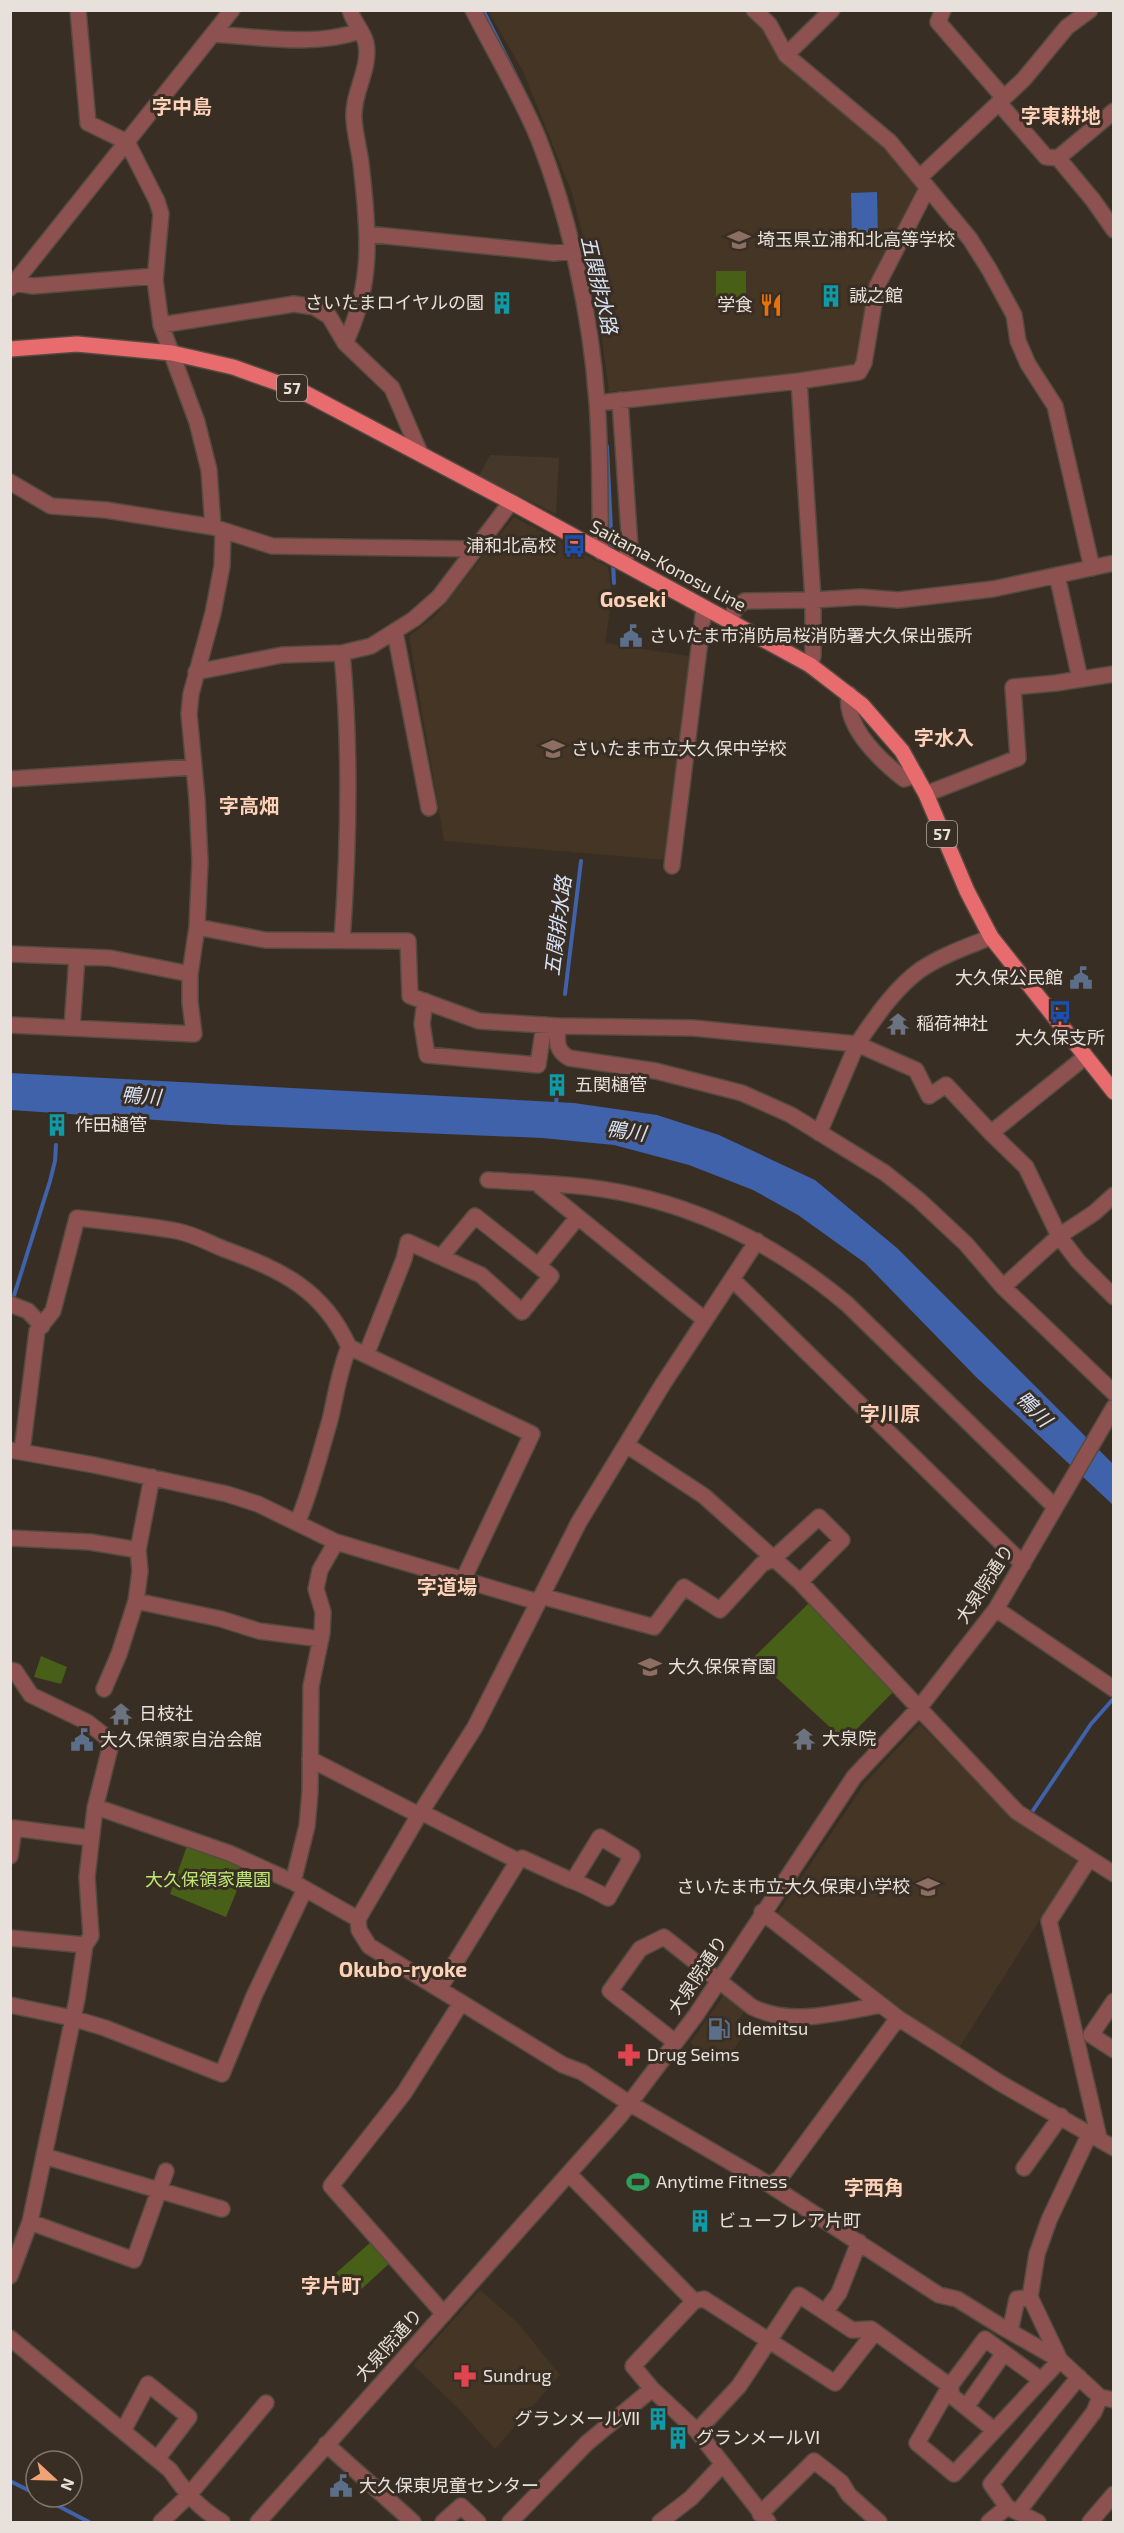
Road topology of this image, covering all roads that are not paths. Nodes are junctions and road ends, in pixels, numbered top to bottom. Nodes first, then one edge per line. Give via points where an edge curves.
1 (78, 10) edge
2 (232, 10) edge
3 (350, 10) edge
4 (474, 10) edge
5 (754, 10) edge
6 (832, 10) edge
7 (943, 10) edge
8 (1090, 10) edge
9 (360, 31) junction
10 (213, 34) junction
11 (786, 55) junction
12 (1001, 101) junction
13 (1113, 111) edge
14 (127, 142) junction
15 (1058, 158) junction
16 (924, 183) junction
17 (1113, 230) edge
18 (367, 234) junction
19 (572, 251) junction
20 (155, 276) junction
21 (13, 286) edge
22 (161, 325) junction
23 (345, 343) junction
24 (10, 349) edge
25 (172, 353) junction
26 (799, 381) junction
27 (620, 400) junction
28 (597, 403) junction
29 (420, 453) junction
30 (10, 482) edge
31 (511, 502) junction
32 (218, 529) junction
33 (475, 549) junction
34 (612, 557) junction
35 (1113, 563) edge
36 (1092, 568) junction
37 (1057, 575) junction
38 (813, 600) junction
39 (704, 608) junction
40 (729, 621) junction
41 (395, 632) junction
42 (342, 653) junction
43 (810, 665) junction
44 (196, 672) junction
45 (1113, 674) edge
46 (1080, 679) junction
47 (849, 694) junction
48 (194, 767) junction
49 (916, 775) junction
50 (10, 780) edge
51 (926, 794) junction
52 (429, 808) dead end
53 (672, 866) dead end
54 (197, 927) junction
55 (991, 937) junction
56 (342, 941) junction
57 (10, 954) edge
58 (77, 957) junction
59 (190, 974) junction
60 (425, 1001) junction
61 (10, 1025) edge
62 (551, 1025) junction
63 (72, 1028) junction
64 (857, 1044) junction
65 (1085, 1057) junction
66 (1113, 1092) edge
67 (819, 1133) junction
68 (991, 1133) junction
69 (488, 1180) dead end
70 (536, 1183) junction
71 (1113, 1195) edge
72 (578, 1217) junction
73 (1059, 1236) junction
74 (757, 1241) junction
75 (441, 1257) junction
76 (538, 1266) junction
77 (732, 1279) junction
78 (1003, 1287) junction
79 (1113, 1297) edge
80 (10, 1304) edge
81 (705, 1320) junction
82 (42, 1326) junction
83 (349, 1347) junction
84 (366, 1355) junction
85 (1113, 1393) edge
86 (1112, 1409) edge
87 (628, 1446) junction
88 (14, 1452) edge
89 (152, 1477) junction
90 (1059, 1500) junction
91 (297, 1523) junction
92 (10, 1538) edge
93 (336, 1542) junction
94 (138, 1550) junction
95 (773, 1559) junction
96 (1023, 1564) junction
97 (463, 1580) junction
98 (800, 1582) junction
99 (539, 1599) junction
100 (136, 1601) junction
101 (996, 1610) junction
102 (321, 1639) junction
103 (10, 1670) edge
104 (104, 1689) dead end
105 (1113, 1689) edge
106 (919, 1708) junction
107 (310, 1759) junction
108 (95, 1808) junction
109 (420, 1813) junction
110 (92, 1838) junction
111 (10, 1856) edge
112 (1089, 1859) junction
113 (518, 1861) junction
114 (1113, 1874) edge
115 (573, 1881) dead end
116 (299, 1886) junction
117 (762, 1912) junction
118 (358, 1919) junction
119 (10, 1938) edge
120 (85, 1945) junction
121 (719, 1981) junction
122 (439, 1989) junction
123 (1113, 2001) edge
124 (461, 2003) junction
125 (10, 2005) edge
126 (881, 2005) junction
127 (72, 2018) junction
128 (898, 2018) junction
129 (675, 2042) junction
130 (1113, 2050) edge
131 (629, 2103) junction
132 (1061, 2116) junction
133 (1094, 2135) junction
134 (1113, 2148) edge
135 (44, 2156) junction
136 (1024, 2168) dead end
137 (166, 2171) dead end
138 (569, 2174) junction
139 (770, 2185) junction
140 (159, 2190) junction
141 (222, 2209) dead end
142 (30, 2222) junction
143 (859, 2242) junction
144 (10, 2276) edge
145 (1030, 2297) junction
146 (694, 2301) junction
147 (825, 2312) junction
148 (444, 2314) junction
149 (1002, 2327) junction
150 (875, 2332) junction
151 (11, 2338) edge
152 (769, 2342) junction
153 (1004, 2354) junction
154 (1060, 2361) junction
155 (1079, 2378) junction
156 (1041, 2380) junction
157 (950, 2386) junction
158 (652, 2389) junction
159 (1107, 2398) edge
160 (266, 2403) dead end
161 (966, 2407) junction
162 (994, 2430) junction
163 (123, 2431) junction
164 (697, 2431) junction
165 (326, 2444) junction
166 (157, 2459) junction
167 (723, 2465) junction
168 (1113, 2494) edge
169 (188, 2496) junction
170 (1012, 2510) junction
171 (764, 2518) edge
172 (161, 2523) edge
173 (222, 2523) edge
174 (258, 2523) edge
175 (413, 2523) edge
176 (443, 2523) edge
177 (478, 2523) edge
178 (510, 2523) edge
179 (660, 2523) edge
180 (879, 2523) edge
181 (989, 2523) edge
182 (1038, 2523) edge
183 (1090, 2523) edge

1 - 14 street via 88,123
2 - 10 street
3 - 9 street
4 - 19 street via 538,139
5 - 11 street via 769,24
6 - 11 street
7 - 12 street via 938,22
8 - 12 street via 1067,27 1039,63
9 - 10 street via 343,37 304,39
9 - 18 street via 365,40 366,60 354,120
10 - 14 street
11 - 16 street via 890,142
12 - 15 street via 1046,157
12 - 16 street
13 - 15 street
14 - 20 street via 160,214
14 - 21 street
15 - 17 street
16 - 26 street via 878,286 862,368 855,374
16 - 36 street via 989,269 1014,315 1018,341 1028,364 1055,406
18 - 19 street via 554,254
18 - 23 street via 363,293
19 - 28 street via 592,347
20 - 21 street
20 - 22 street
22 - 23 street via 294,304 314,307 329,316
22 - 25 street
23 - 29 street via 392,388
24 - 25 main road, Saitama-Konosu Line / 57 via 77,344
25 - 29 main road, Saitama-Konosu Line / 57 via 233,367 303,392
25 - 32 street via 209,470
26 - 27 street
26 - 38 street
27 - 28 street
27 - 34 street via 630,547
28 - 34 street
29 - 31 main road, Saitama-Konosu Line / 57
30 - 32 street via 51,506 106,510
31 - 33 street
31 - 34 main road, Saitama-Konosu Line / 57
32 - 33 street via 272,546
32 - 44 street via 222,566
33 - 41 street via 426,610
34 - 39 main road, Saitama-Konosu Line / 57
35 - 36 street
36 - 37 street
37 - 38 street via 993,589 898,600
37 - 46 street
38 - 40 street via 742,602
38 - 43 street
39 - 40 main road, Saitama-Konosu Line / 57
39 - 53 street
40 - 43 main road, Saitama-Konosu Line / 57
41 - 42 street via 371,646
41 - 52 street
42 - 44 street via 282,655
42 - 56 street via 348,711 349,828
43 - 47 main road, Saitama-Konosu Line / 57
44 - 48 street via 189,714
45 - 46 street
46 - 51 street via 1013,687 1018,758
47 - 49 main road, Saitama-Konosu Line / 57 via 885,729
47 - 49 street via 848,711 854,725 877,754 904,779
48 - 50 street
48 - 54 street via 200,862
49 - 51 main road, Saitama-Konosu Line / 57
51 - 55 main road, Saitama-Konosu Line / 57
54 - 56 street via 265,940
54 - 59 street
55 - 64 street via 919,971 886,1002
55 - 65 main road, Saitama-Konosu Line / 57
56 - 60 street via 408,941 410,996
57 - 58 street
58 - 59 street via 110,958
58 - 63 street
59 - 63 street via 195,1034
60 - 62 street via 479,1021
60 - 62 street via 422,1024 427,1055 538,1065
61 - 63 street
62 - 64 street via 693,1028
62 - 67 street via 558,1050 569,1058 656,1071 742,1093 791,1115
64 - 67 street
64 - 68 street via 916,1070 929,1095 946,1085
65 - 66 main road, Saitama-Konosu Line / 57
65 - 68 street
67 - 78 street via 885,1173 919,1200
68 - 73 street via 1026,1167
69 - 70 street
70 - 72 street
70 - 74 street via 633,1195 712,1220
71 - 73 street
72 - 76 street
72 - 81 street
73 - 78 street
73 - 79 street
74 - 77 street
74 - 90 street via 812,1275 847,1304
75 - 76 street via 475,1216
75 - 76 street via 481,1275 522,1312 551,1276
75 - 84 street via 408,1242
77 - 81 street
77 - 96 street
78 - 85 street
80 - 82 street via 28,1311
81 - 87 street
82 - 83 street via 53,1311 77,1218 179,1231 279,1272 325,1306
82 - 88 street via 37,1331
83 - 84 street
83 - 91 street
84 - 97 street via 532,1434
86 - 90 street, 大泉院通り
87 - 95 street via 704,1496
87 - 99 street via 579,1522
88 - 89 street
89 - 91 street via 228,1494
89 - 94 street
90 - 96 street, 大泉院通り
91 - 93 street
92 - 94 street via 90,1542
93 - 97 street
93 - 102 street via 320,1570 316,1589 323,1612
94 - 100 street
95 - 98 street
95 - 98 street via 819,1516 842,1540
95 - 99 street via 762,1564 720,1610 684,1587 654,1627
96 - 101 street, 大泉院通り
97 - 99 street
98 - 106 street
99 - 109 street via 475,1727
100 - 102 street via 221,1618 260,1631
100 - 104 street
101 - 105 street
101 - 106 street, 大泉院通り
102 - 107 street via 311,1686
103 - 108 street via 15,1671 31,1695 87,1722 106,1737 109,1755
106 - 112 street via 1017,1812
106 - 117 street, 大泉院通り via 854,1777
107 - 109 street
107 - 116 street
108 - 110 street
108 - 116 street via 229,1853
109 - 113 street
109 - 118 street
110 - 111 street via 14,1828
110 - 120 street via 87,1876 91,1936
112 - 114 street
112 - 133 street via 1049,1921
113 - 115 street via 529,1859
113 - 122 street
116 - 118 street
116 - 127 street via 222,2074
117 - 121 street, 大泉院通り
117 - 126 street
118 - 122 street via 359,1930 369,1946
119 - 120 street
120 - 127 street
121 - 126 street via 752,2007 777,2017 808,2017
121 - 129 street, 大泉院通り
121 - 129 street via 664,1937 640,1949 610,1991
122 - 124 street
123 - 130 street via 1090,2035
124 - 131 street
124 - 148 street via 404,2093 331,2186
125 - 127 street
126 - 128 street
127 - 135 street
128 - 132 street via 1000,2083
128 - 139 street via 780,2178
129 - 131 street, 大泉院通り
131 - 138 street, 大泉院通り
131 - 139 street
132 - 133 street
132 - 136 street
133 - 134 street
133 - 145 street via 1049,2220 1037,2254
135 - 140 street
135 - 142 street
137 - 140 street
138 - 146 street
138 - 148 street, 大泉院通り
139 - 143 street
140 - 141 street
140 - 142 street via 134,2260
142 - 144 street
143 - 147 street via 839,2293
143 - 149 street via 939,2295 957,2298
145 - 149 street via 1017,2299 1011,2326
145 - 154 street
146 - 152 street via 704,2299
146 - 158 street via 633,2366
147 - 150 street via 852,2330
147 - 152 street via 799,2295
148 - 165 street, 大泉院通り
149 - 154 street
150 - 152 street via 835,2383
150 - 157 street
151 - 163 street
152 - 164 street via 739,2386
153 - 156 street
153 - 157 street via 985,2339
153 - 161 street
154 - 155 street
154 - 156 street
155 - 159 street
155 - 170 street via 991,2484
156 - 162 street
157 - 161 street via 952,2396
157 - 162 street via 918,2443 954,2474
158 - 164 street
158 - 178 street via 587,2443
159 - 170 street
160 - 169 street
161 - 162 street
163 - 166 street
163 - 166 street via 148,2384 189,2417
164 - 167 street
165 - 174 street, 大泉院通り
165 - 175 street
166 - 169 street
167 - 171 street
167 - 179 street
168 - 183 street
169 - 172 street
169 - 173 street
170 - 181 street
170 - 182 street
171 - 180 street via 814,2461 841,2482
176 - 177 street via 461,2506

